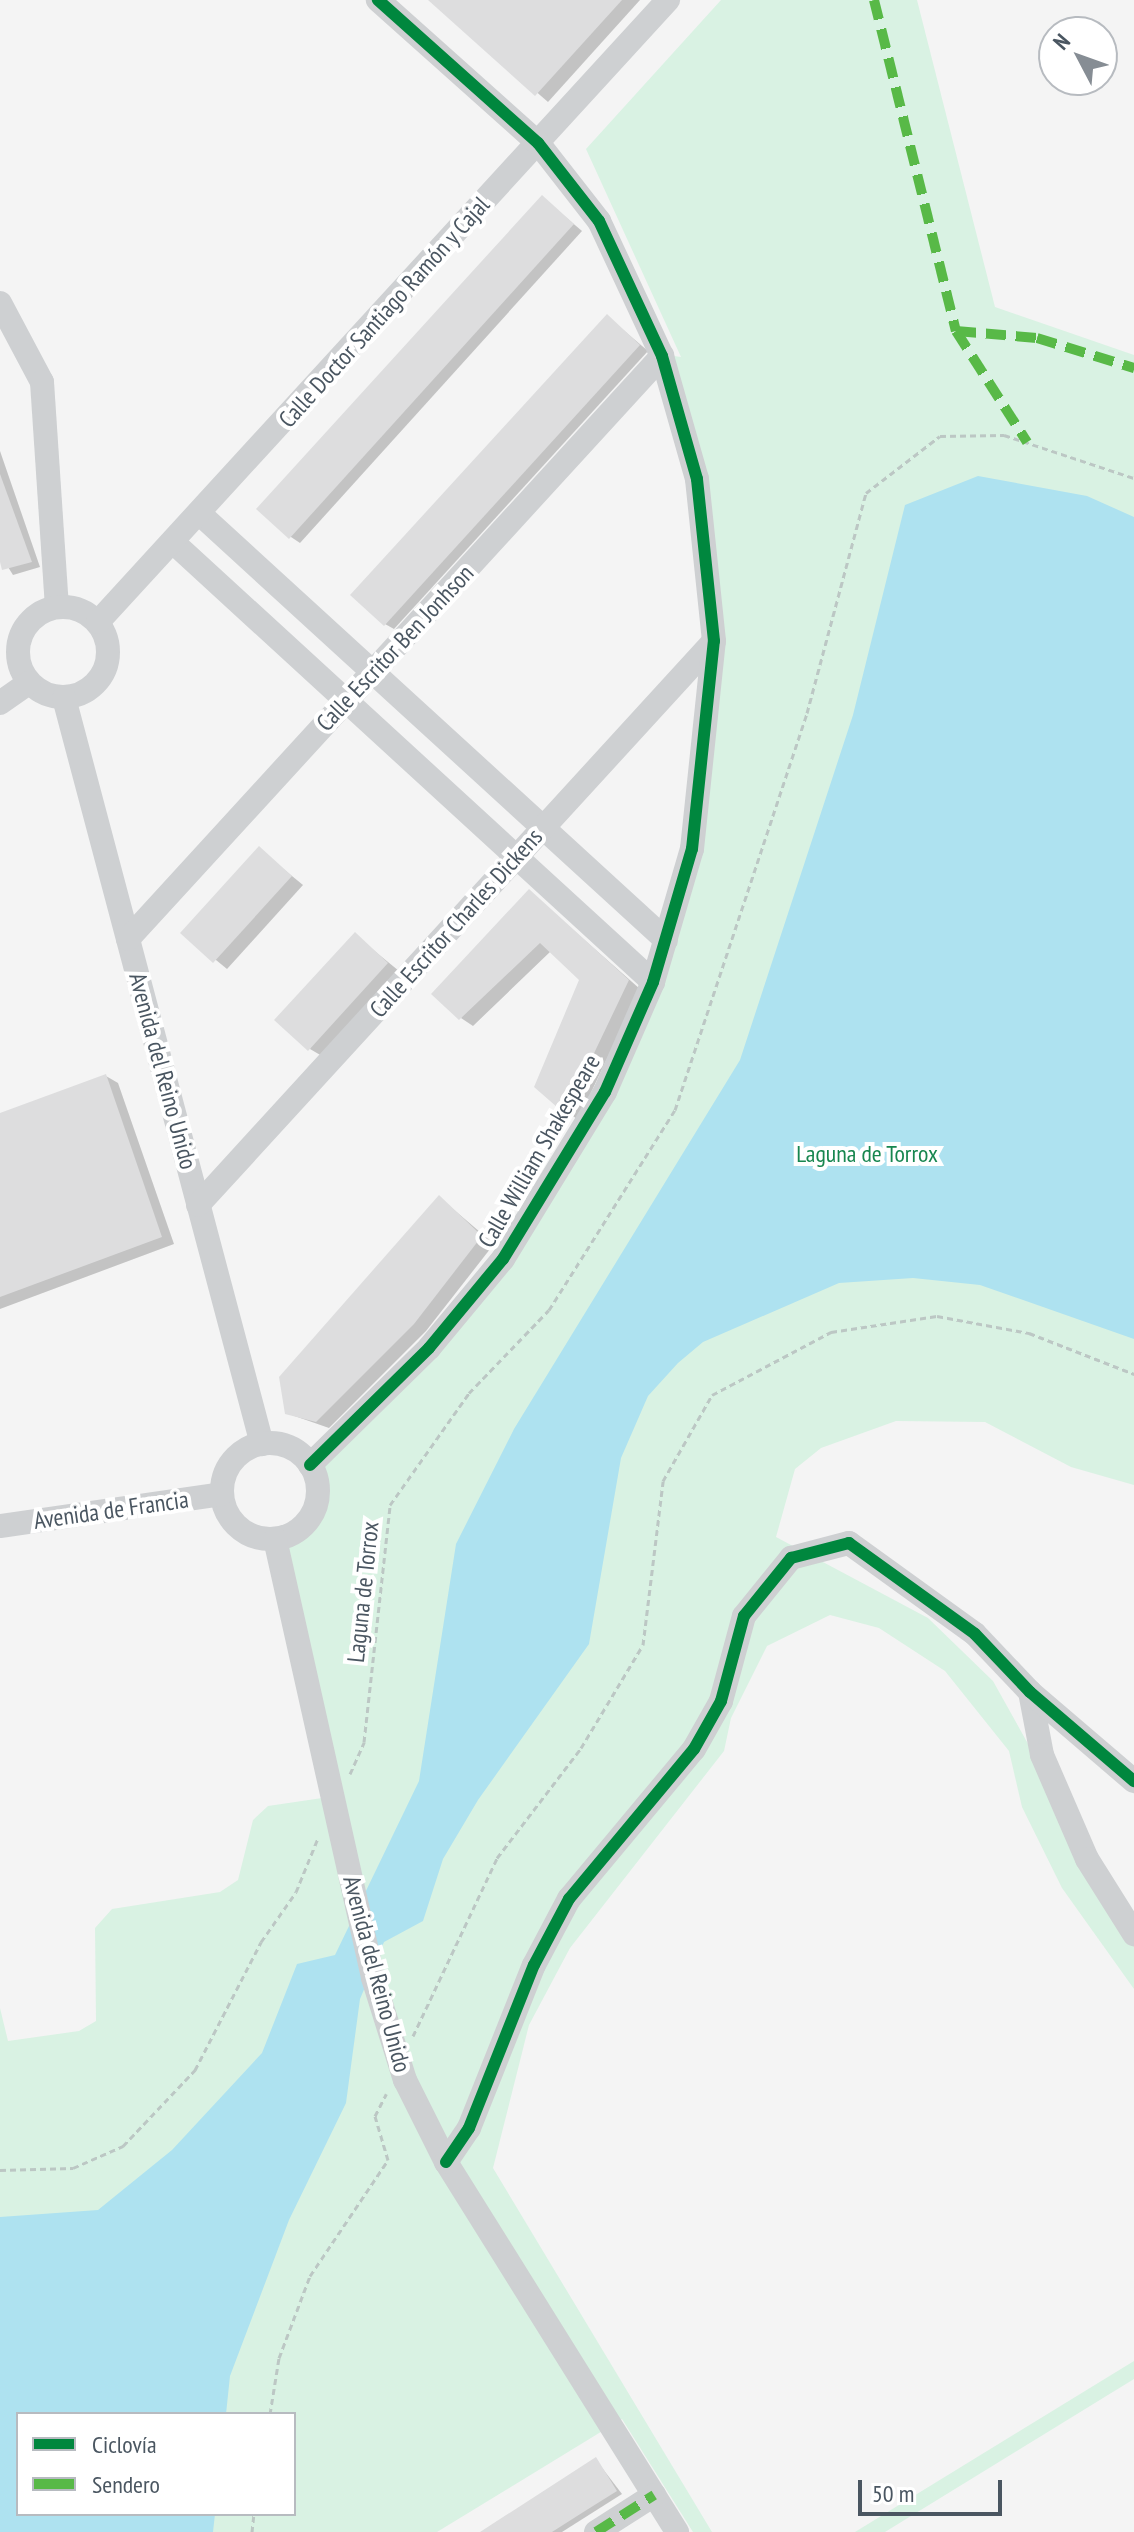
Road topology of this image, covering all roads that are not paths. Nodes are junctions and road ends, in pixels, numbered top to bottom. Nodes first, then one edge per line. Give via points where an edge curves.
1 (378, 0) edge
2 (668, 0) edge
3 (538, 143) junction
4 (0, 303) edge
5 (662, 356) junction
6 (201, 515) junction
7 (174, 543) junction
8 (57, 607) junction
9 (98, 622) junction
10 (714, 641) junction
11 (373, 672) junction
12 (29, 683) junction
13 (64, 698) junction
14 (346, 701) junction
15 (0, 703) edge
16 (543, 828) junction
17 (517, 857) junction
18 (128, 939) junction
19 (666, 940) junction
20 (653, 982) junction
21 (198, 1205) junction
22 (262, 1444) junction
23 (310, 1465) junction
24 (222, 1494) junction
25 (0, 1526) edge
26 (275, 1539) junction
27 (1030, 1692) junction
28 (1134, 1781) edge
29 (1134, 1934) edge
30 (446, 2162) junction
31 (654, 2495) junction
32 (596, 2532) edge
33 (677, 2532) edge

1 - 3 street, Calle William Shakespeare
2 - 3 street, Calle Doctor Santiago Ramón y Cajal
3 - 5 street, Calle William Shakespeare via 599,221
3 - 6 street, Calle Doctor Santiago Ramón y Cajal
4 - 8 street via 42,382
5 - 10 street, Calle William Shakespeare via 697,479
5 - 11 street, Calle Escritor Ben Jonhson
6 - 7 street, Calle Doctor Santiago Ramón y Cajal
6 - 11 street
7 - 9 street, Calle Doctor Santiago Ramón y Cajal
7 - 14 street
8 - 9 street
8 - 12 street via 23,630 17,658
9 - 13 street via 107,664 91,688
10 - 16 street, Calle Escritor Charles Dickens
10 - 19 street, Calle William Shakespeare via 692,849
11 - 14 street, Calle Escritor Ben Jonhson
11 - 16 street
12 - 13 street
12 - 15 street
13 - 18 street, Avenida del Reino Unido
14 - 17 street
14 - 18 street, Calle Escritor Ben Jonhson
16 - 17 street, Calle Escritor Charles Dickens
16 - 19 street
17 - 20 street
17 - 21 street, Calle Escritor Charles Dickens
18 - 21 street, Avenida del Reino Unido
19 - 20 street, Calle William Shakespeare
20 - 23 street, Calle William Shakespeare via 605,1092 503,1259 429,1348
21 - 22 street, Avenida del Reino Unido
22 - 23 street via 289,1447
22 - 24 street via 237,1456
23 - 26 street via 313,1512 297,1530
24 - 25 street, Avenida de Francia
24 - 26 street via 233,1523
26 - 30 street, Avenida del Reino Unido via 400,2064
27 - 28 street
27 - 29 street via 1042,1755 1087,1859
27 - 30 street via 975,1634 849,1543 791,1558 744,1616 721,1701 694,1749 569,1899 534,1965 469,2128
30 - 31 street, Avenida del Reino Unido
31 - 32 street
31 - 33 street, Avenida del Reino Unido

